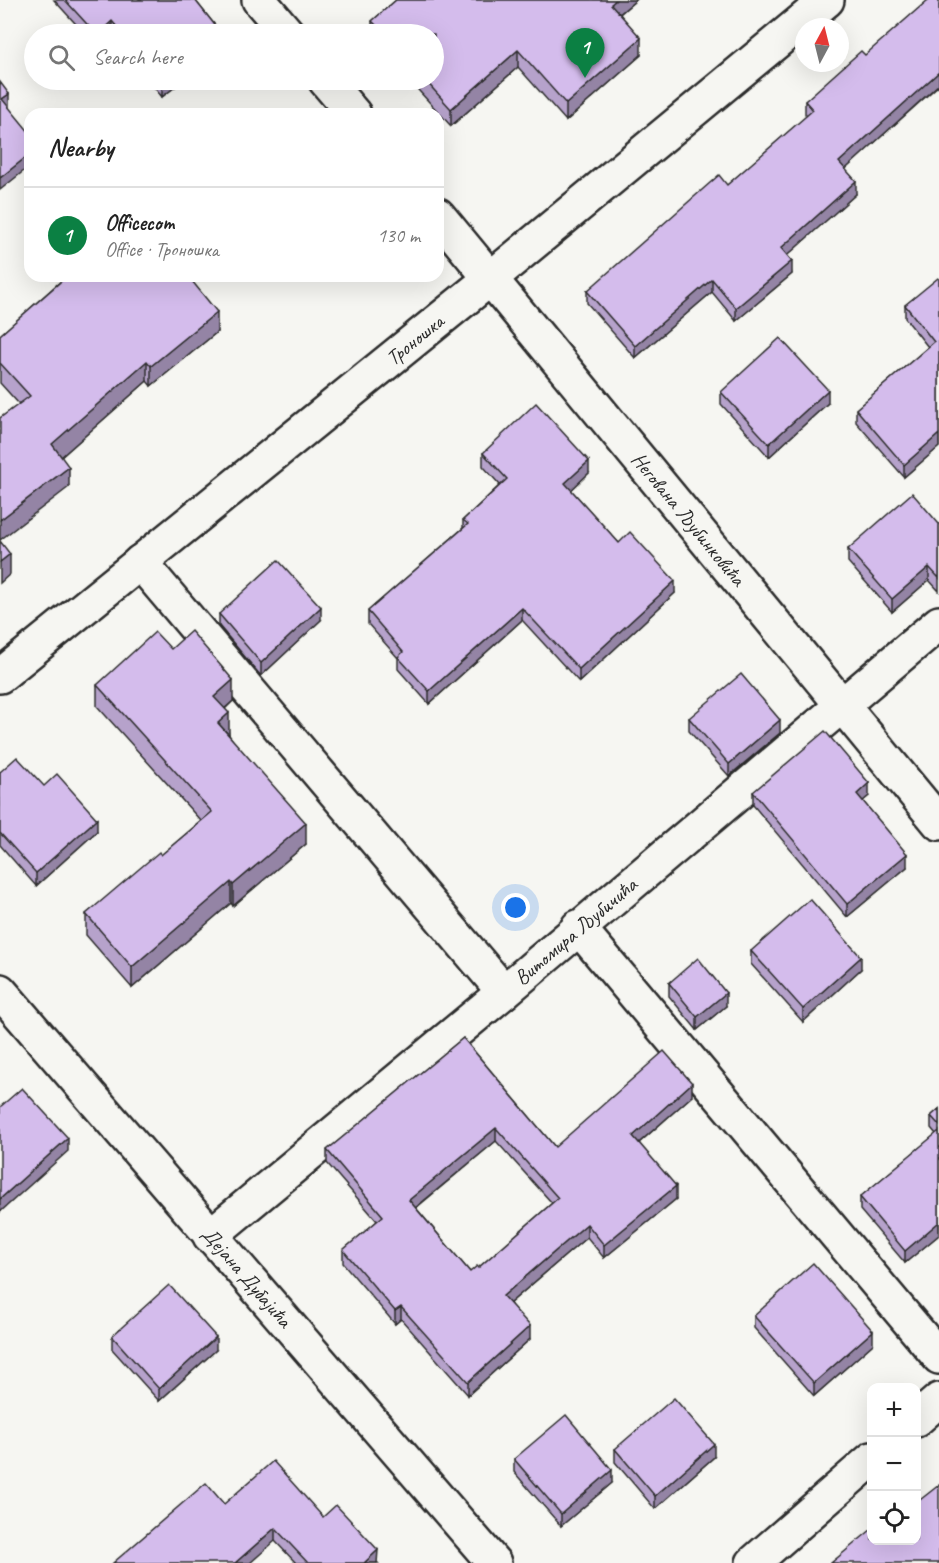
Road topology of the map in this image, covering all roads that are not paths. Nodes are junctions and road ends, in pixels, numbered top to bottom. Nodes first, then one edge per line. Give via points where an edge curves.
1 (259, 0) edge
2 (826, 0) edge
3 (279, 24) edge
4 (334, 90) edge
5 (349, 108) edge
6 (444, 222) edge
7 (490, 278) junction
8 (140, 562) junction
9 (939, 623) edge
10 (0, 676) edge
11 (841, 705) junction
12 (939, 823) edge
13 (578, 927) junction
14 (0, 991) edge
15 (504, 992) junction
16 (210, 1236) junction
17 (939, 1357) edge
18 (939, 1400) edge
19 (921, 1416) edge
20 (867, 1463) edge
21 (494, 1563) edge
22 (753, 1563) edge

1 - 3 street
2 - 7 street, Троношка
4 - 5 street
6 - 7 street, Негована Љубинковића
7 - 8 street, Троношка
7 - 11 street, Негована Љубинковића
8 - 10 street, Троношка
8 - 15 street
9 - 11 street, Витомира Љубичића
11 - 12 street, Негована Љубинковића
11 - 13 street, Витомира Љубичића
13 - 15 street, Витомира Љубичића
13 - 17 street
14 - 16 street, Дејана Дубајића
15 - 16 street, Витомира Љубичића
16 - 21 street, Дејана Дубајића
18 - 19 street
20 - 22 street

